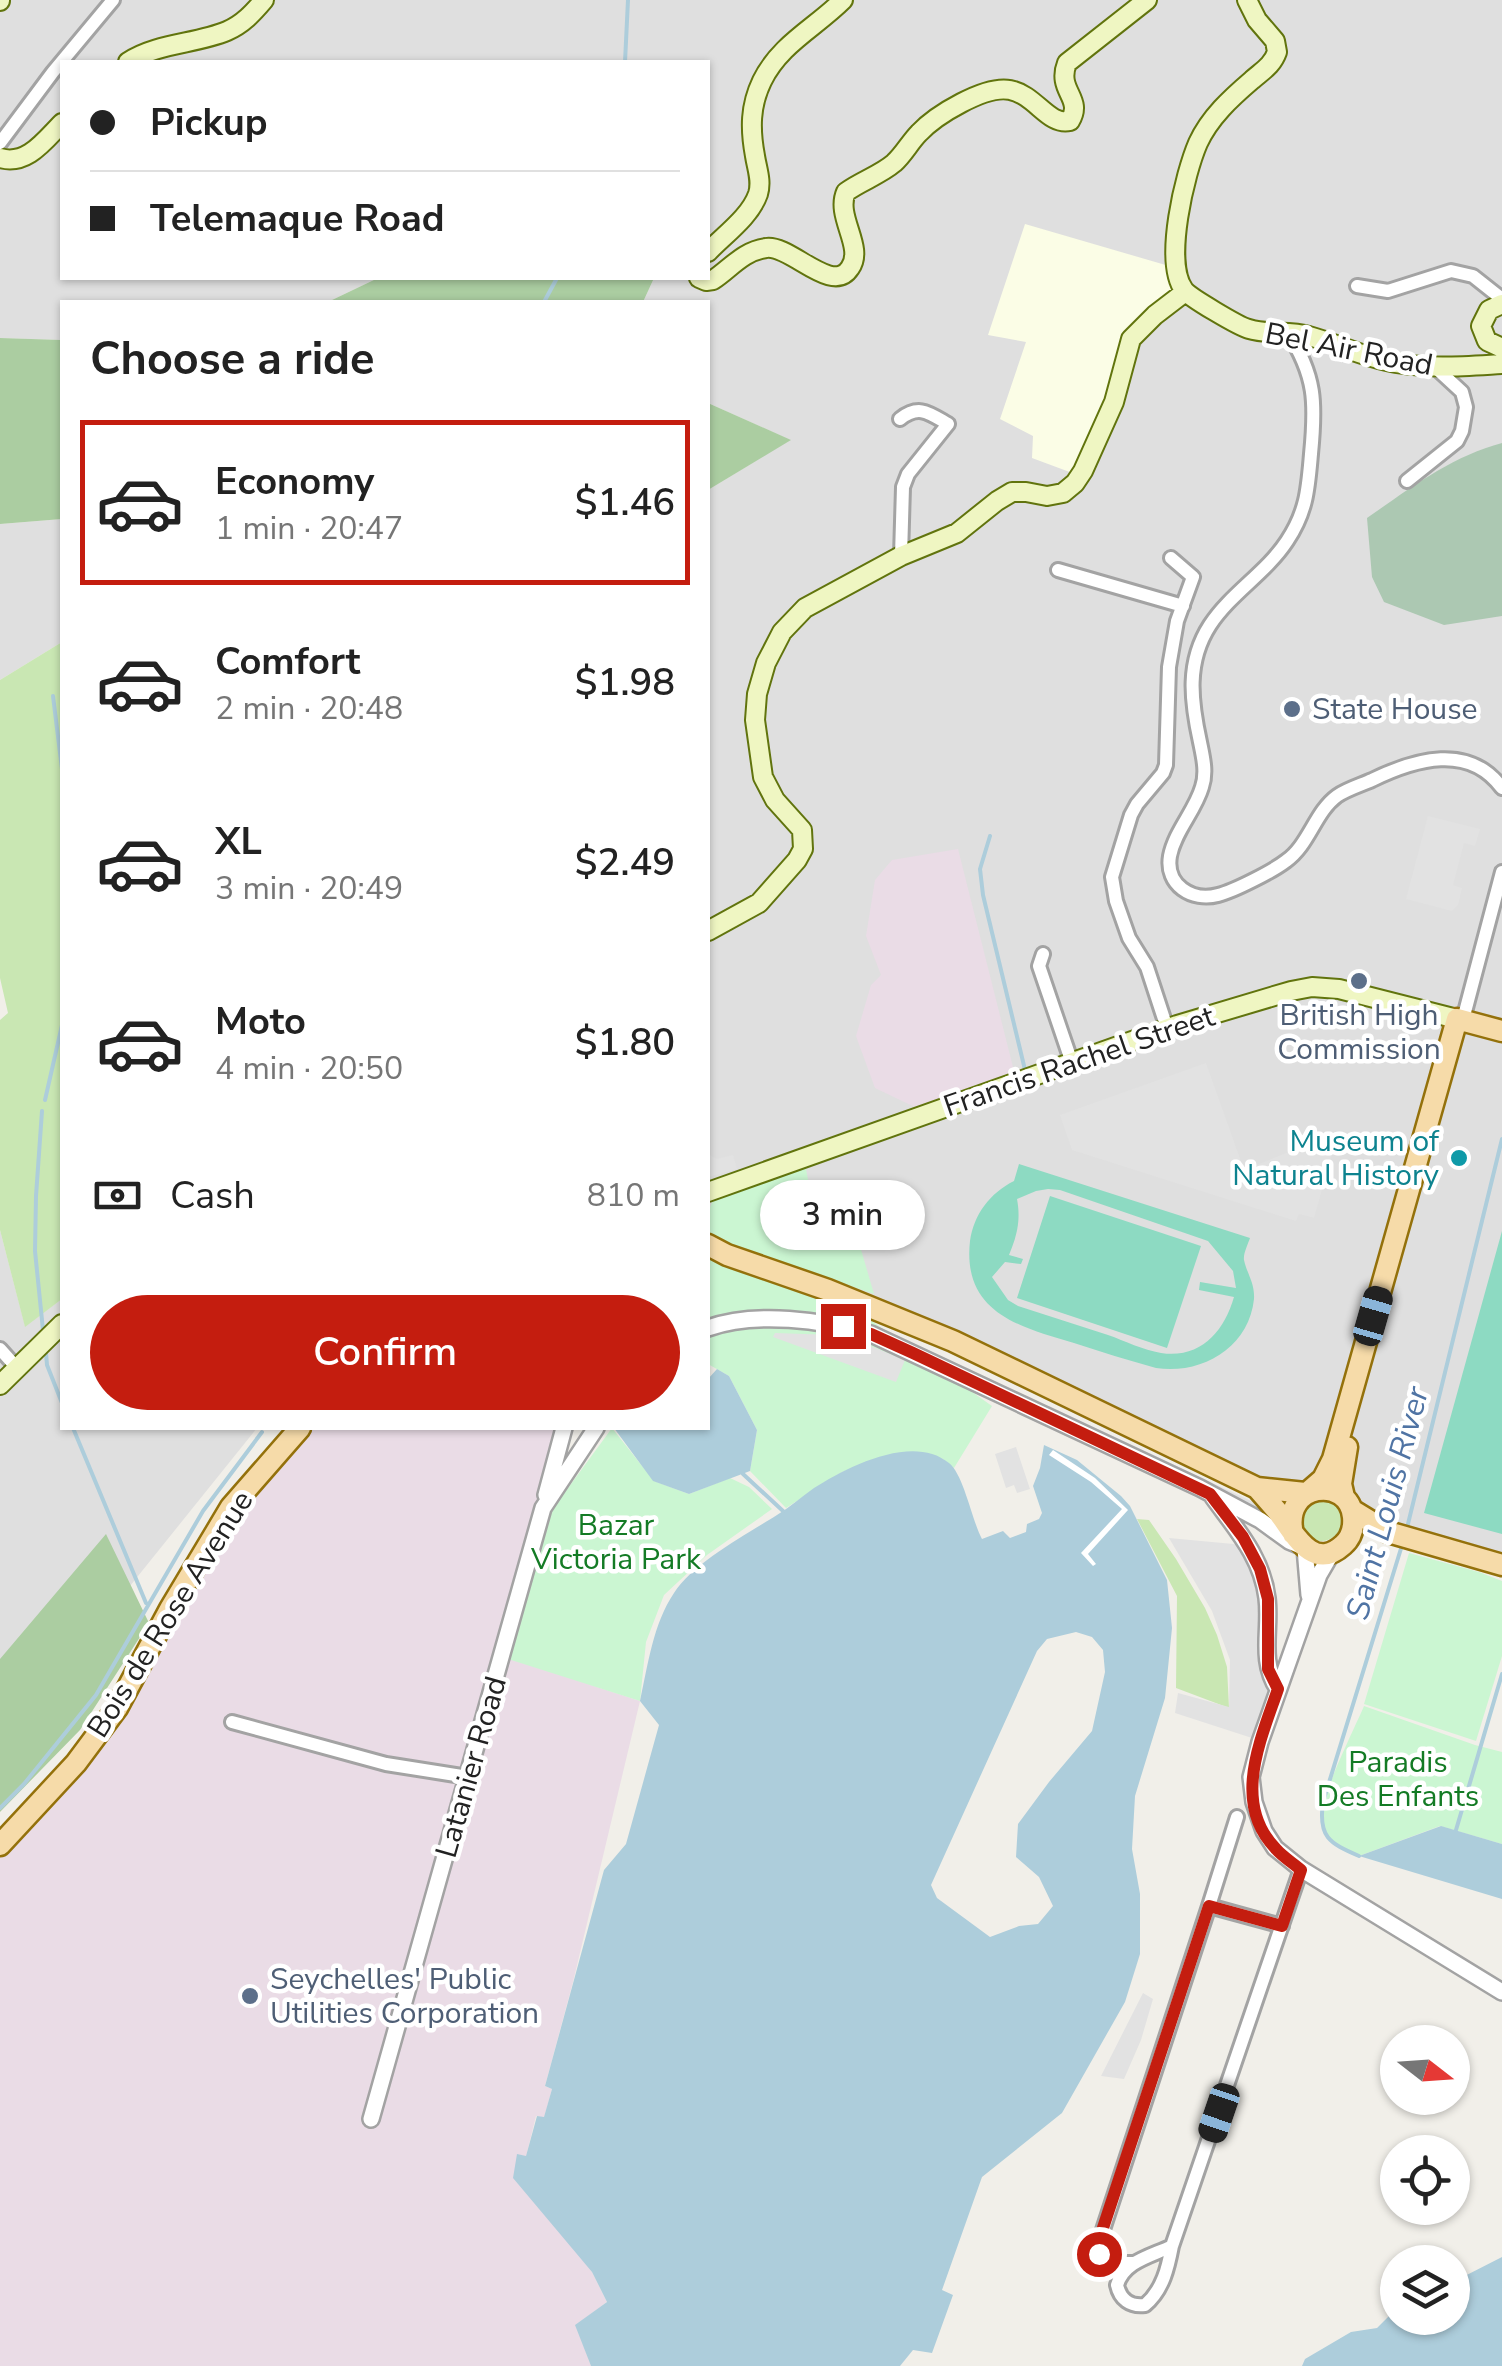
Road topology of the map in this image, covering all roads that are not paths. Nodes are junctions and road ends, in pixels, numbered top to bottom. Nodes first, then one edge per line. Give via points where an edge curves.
1 (113, 0) edge
2 (264, 0) edge
3 (843, 0) edge
4 (1147, 0) edge
5 (1247, 0) edge
6 (63, 60) edge
7 (132, 60) edge
8 (60, 64) edge
9 (60, 125) edge
10 (0, 143) edge
11 (0, 158) edge
12 (710, 250) edge
13 (703, 280) edge
14 (1357, 286) dead end
15 (1185, 292) junction
16 (1502, 302) edge
17 (1287, 332) junction
18 (1502, 348) edge
19 (1502, 364) edge
20 (1436, 368) junction
21 (900, 418) dead end
22 (1407, 482) dead end
23 (902, 556) junction
24 (1172, 558) dead end
25 (1058, 570) dead end
26 (1182, 606) junction
27 (1502, 788) edge
28 (1502, 872) edge
29 (710, 931) edge
30 (1042, 954) dead end
31 (1464, 1018) junction
32 (1167, 1028) junction
33 (1502, 1031) edge
34 (1072, 1062) junction
35 (710, 1191) edge
36 (717, 1256) edge
37 (60, 1326) edge
38 (710, 1327) edge
39 (0, 1349) edge
40 (17, 1368) junction
41 (0, 1386) edge
42 (298, 1430) edge
43 (563, 1430) edge
44 (595, 1430) edge
45 (1257, 1488) junction
46 (1307, 1493) junction
47 (1210, 1494) junction
48 (1348, 1504) junction
49 (543, 1508) junction
50 (1400, 1535) junction
51 (1300, 1543) junction
52 (1340, 1547) junction
53 (1502, 1565) edge
54 (1310, 1599) junction
55 (1278, 1689) junction
56 (232, 1722) dead end
57 (468, 1777) junction
58 (1237, 1817) dead end
59 (0, 1845) edge
60 (1301, 1870) junction
61 (1209, 1906) junction
62 (1282, 1926) junction
63 (1502, 1992) edge
64 (371, 2118) dead end
65 (1172, 2246) junction
66 (1133, 2264) junction

1 - 6 street
2 - 7 main road via 226,31
3 - 12 main road via 787,46 761,82 750,122 757,196
4 - 13 main road via 1067,63 1064,84 1075,108 1070,121 1055,120 1014,91 987,92 934,120 890,166 846,192 842,209 854,254 844,274 822,273 767,247
5 - 15 main road via 1277,52 1208,124 1192,157 1174,245
8 - 10 street
9 - 11 main road via 24,157
14 - 16 street via 1388,291 1452,271 1473,276
15 - 17 main road, Bel Air Road via 1240,326
15 - 23 main road via 1132,339 1110,413 1075,483 1047,496 1012,492 957,533
16 - 18 main road via 1481,326 1487,341
17 - 20 main road, Bel Air Road via 1394,363
17 - 27 street via 1314,401 1310,483 1287,542 1210,625 1198,651 1192,701 1205,773 1170,858 1176,885 1200,897 1219,895 1288,860 1337,796 1398,768 1467,761 1491,773
19 - 20 main road, Bel Air Road
20 - 22 street via 1462,392 1462,431
21 - 23 street via 917,410 948,424 903,487
23 - 29 main road via 805,608 766,663 754,720 763,776 802,830 804,849 760,902
24 - 26 street via 1193,578
25 - 26 street
26 - 32 street via 1169,667 1166,765 1131,814 1112,878
28 - 31 street
30 - 34 street via 1039,966
31 - 32 main road, Francis Rachel Street via 1312,987
31 - 33 main road
31 - 46 main road via 1333,1459
31 - 48 main road via 1344,1460 1341,1484
32 - 34 main road, Francis Rachel Street
34 - 35 main road, Francis Rachel Street
36 - 45 main road via 846,1297 953,1341
37 - 40 main road
38 - 47 street via 730,1320 812,1322 871,1334
39 - 40 street
40 - 41 main road
42 - 59 main road, Bois de Rose Avenue via 232,1506 117,1708
43 - 49 street
44 - 49 street, Latanier Road
45 - 46 main road
45 - 51 main road
46 - 48 main road via 1333,1491
46 - 51 main road via 1290,1522
47 - 51 street
47 - 55 street via 1260,1569 1268,1599 1268,1669
48 - 50 main road
48 - 52 main road via 1352,1533
49 - 57 street, Latanier Road
50 - 52 main road
50 - 53 main road
51 - 52 main road via 1319,1553
51 - 54 street
52 - 54 street via 1325,1562
54 - 55 street
55 - 60 street via 1252,1789 1274,1848
56 - 57 street via 386,1764
57 - 64 street, Latanier Road
58 - 61 street
60 - 62 street
60 - 63 street
61 - 62 street
61 - 66 street via 1098,2245 1099,2254
62 - 65 street
65 - 66 street
65 - 66 street via 1160,2287 1145,2305 1119,2292 1118,2278

